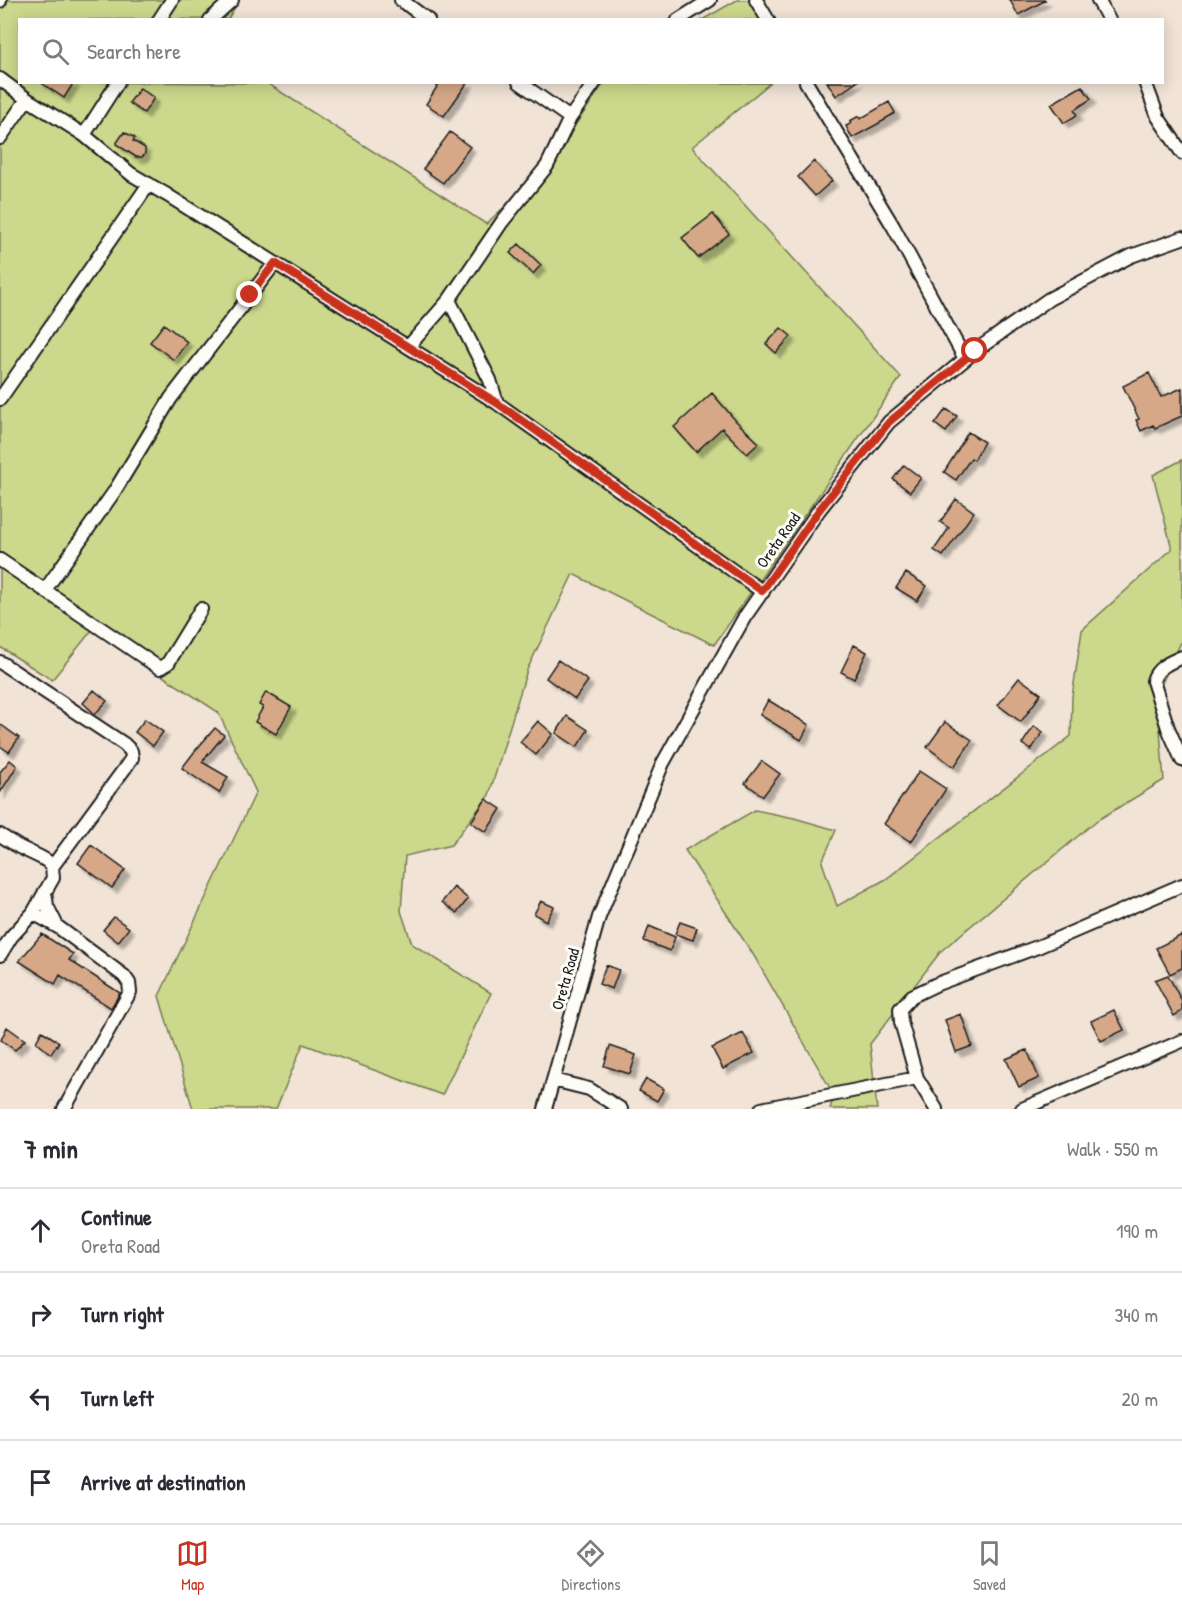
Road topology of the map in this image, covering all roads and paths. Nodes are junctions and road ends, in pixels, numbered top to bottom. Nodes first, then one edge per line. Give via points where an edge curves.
1 (172, 0) edge
2 (232, 0) edge
3 (401, 0) edge
4 (710, 0) edge
5 (756, 0) edge
6 (1098, 0) edge
7 (164, 18) edge
8 (212, 18) edge
9 (425, 18) edge
10 (681, 18) edge
11 (767, 18) edge
12 (1108, 18) edge
13 (0, 79) edge
14 (117, 84) edge
15 (522, 84) edge
16 (594, 84) edge
17 (807, 84) edge
18 (1146, 84) edge
19 (27, 99) junction
20 (570, 118) junction
21 (84, 135) junction
22 (0, 138) edge
23 (1182, 153) edge
24 (148, 184) junction
25 (1182, 238) edge
26 (275, 263) junction
27 (449, 300) junction
28 (408, 347) junction
29 (965, 359) junction
30 (484, 369) junction
31 (471, 387) junction
32 (0, 399) edge
33 (497, 403) junction
34 (0, 560) edge
35 (45, 590) junction
36 (762, 591) junction
37 (201, 609) dead end
38 (1182, 657) edge
39 (0, 662) edge
40 (1182, 760) edge
41 (0, 835) edge
42 (52, 867) junction
43 (1182, 885) edge
44 (45, 891) junction
45 (33, 913) junction
46 (58, 927) junction
47 (0, 955) edge
48 (1182, 1041) edge
49 (917, 1078) junction
50 (553, 1080) junction
51 (64, 1109) edge
52 (545, 1109) edge
53 (621, 1109) edge
54 (761, 1109) edge
55 (936, 1109) edge
56 (1022, 1109) edge

1 - 7 street
2 - 8 street
3 - 9 street
4 - 10 street
5 - 11 street
6 - 12 street
13 - 19 street
14 - 21 street
15 - 20 street
16 - 20 street
17 - 29 street via 893,226
18 - 23 street via 1158,117
19 - 21 street
19 - 22 street
20 - 27 street via 547,166 502,222
21 - 24 street
24 - 26 street
24 - 32 street
25 - 29 street, Oreta Road via 1131,256 1049,299
26 - 28 street
26 - 35 street via 171,398 114,492
27 - 28 street
27 - 30 street
28 - 31 street
29 - 36 street, Oreta Road via 889,422 819,510
30 - 31 street
30 - 33 street
31 - 33 street
33 - 36 street
34 - 35 street
35 - 37 street via 160,668 168,663
36 - 50 street, Oreta Road via 663,763 599,917
38 - 40 street via 1164,666 1153,681
39 - 42 street via 131,751 132,758
41 - 42 street
42 - 44 street via 53,878
43 - 49 street via 912,996 900,1009
44 - 45 street
44 - 46 street via 47,906
45 - 46 street
45 - 47 street via 10,937
46 - 51 street via 124,976 130,992
48 - 56 street
49 - 54 street
49 - 55 street
50 - 52 street, Oreta Road
50 - 53 street via 589,1089

